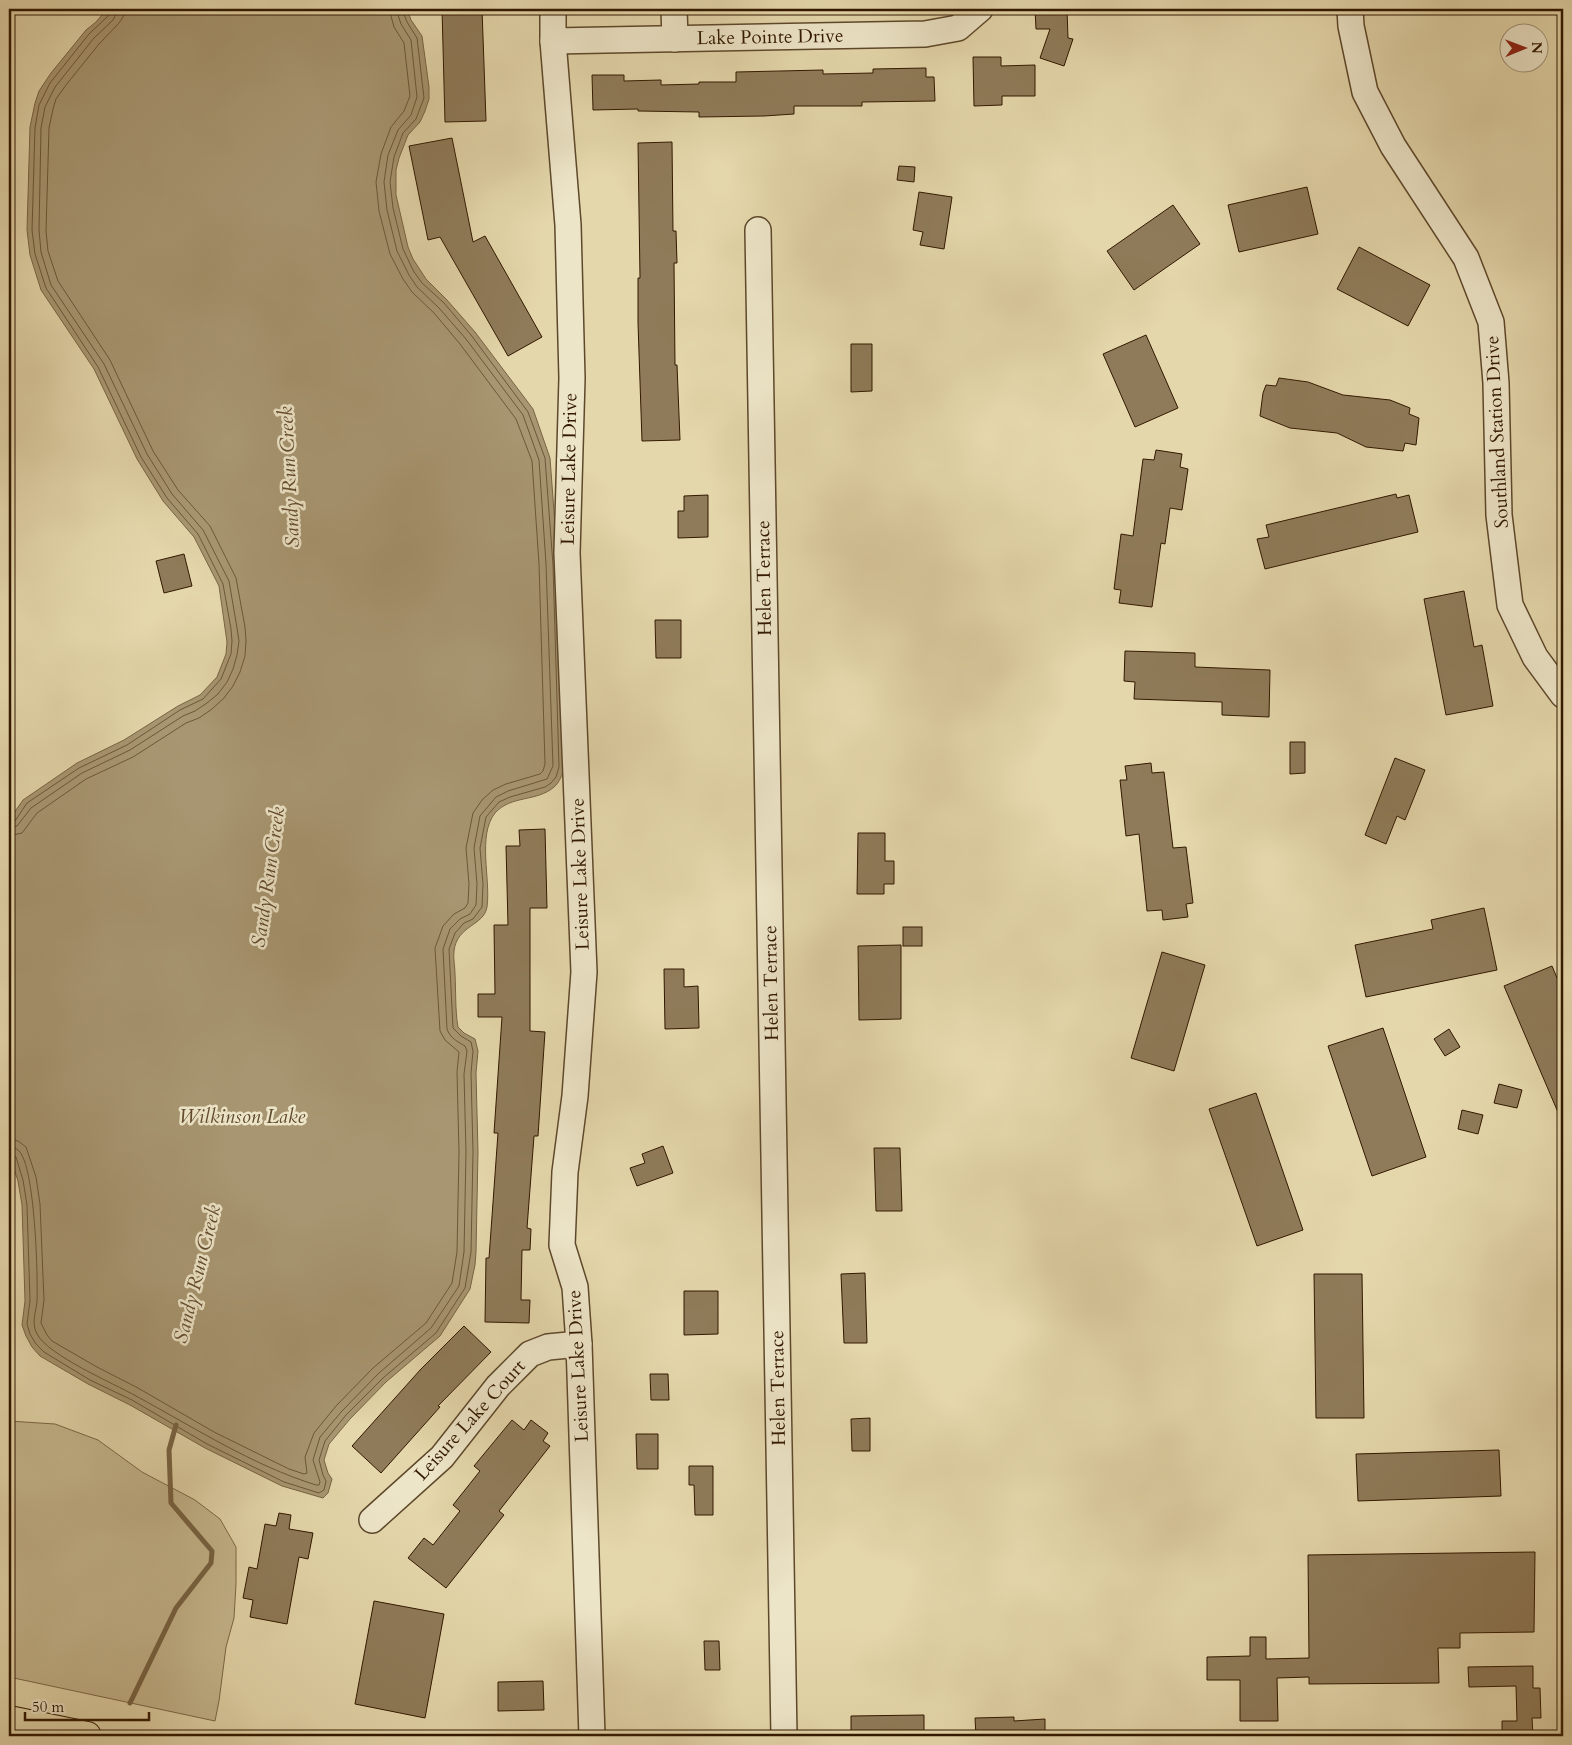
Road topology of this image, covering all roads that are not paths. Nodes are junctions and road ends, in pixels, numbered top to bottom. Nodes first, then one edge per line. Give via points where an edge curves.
1 (553, 9) edge
2 (674, 9) edge
3 (980, 9) edge
4 (1350, 9) edge
5 (675, 39) junction
6 (553, 42) junction
7 (758, 230) dead end
8 (1563, 695) edge
9 (579, 1344) junction
10 (372, 1520) dead end
11 (9, 1720) edge
12 (87, 1736) edge
13 (592, 1736) edge
14 (784, 1736) edge

1 - 6 street, Leisure Lake Drive
2 - 5 street
3 - 5 street, Lake Pointe Drive via 958,28 926,34
4 - 8 street, Southland Station Drive via 1365,92 1393,146 1466,258 1491,322 1499,515 1510,605 1535,657
5 - 6 street, Lake Pointe Drive
6 - 9 street, Leisure Lake Drive via 568,226 572,378 567,553 584,972 575,1096 565,1172 562,1245 575,1287
7 - 14 street, Helen Terrace
9 - 10 street, Leisure Lake Court via 548,1347 530,1354 498,1386 442,1457
9 - 13 street, Leisure Lake Drive
11 - 12 main road

